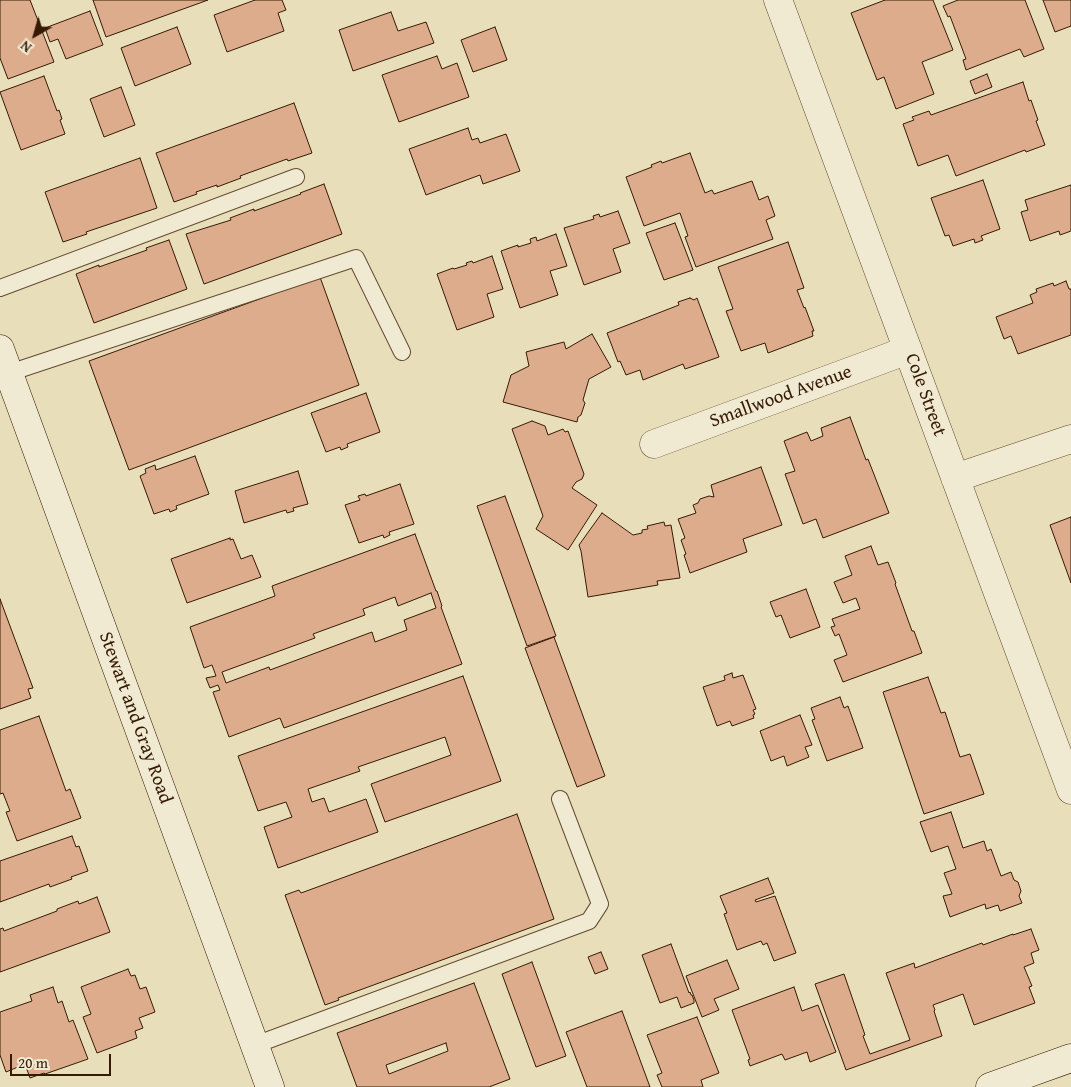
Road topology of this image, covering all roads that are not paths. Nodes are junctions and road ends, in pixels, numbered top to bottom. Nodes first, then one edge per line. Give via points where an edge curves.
1 (778, 0) edge
2 (296, 177) dead end
3 (0, 288) edge
4 (908, 350) junction
5 (402, 352) dead end
6 (4, 361) edge
7 (1071, 439) edge
8 (654, 444) dead end
9 (955, 478) junction
10 (1071, 790) edge
11 (560, 799) dead end
12 (254, 1045) junction
13 (1071, 1058) edge
14 (270, 1087) edge
15 (990, 1087) edge

1 - 4 street, Cole Street
2 - 3 lane
4 - 8 street, Smallwood Avenue
4 - 9 street, Cole Street
5 - 6 lane via 356,258
6 - 12 street, Stewart and Gray Road
7 - 9 street
9 - 10 street, Cole Street
11 - 12 lane via 600,904 589,921
12 - 14 street, Stewart and Gray Road
13 - 15 street

